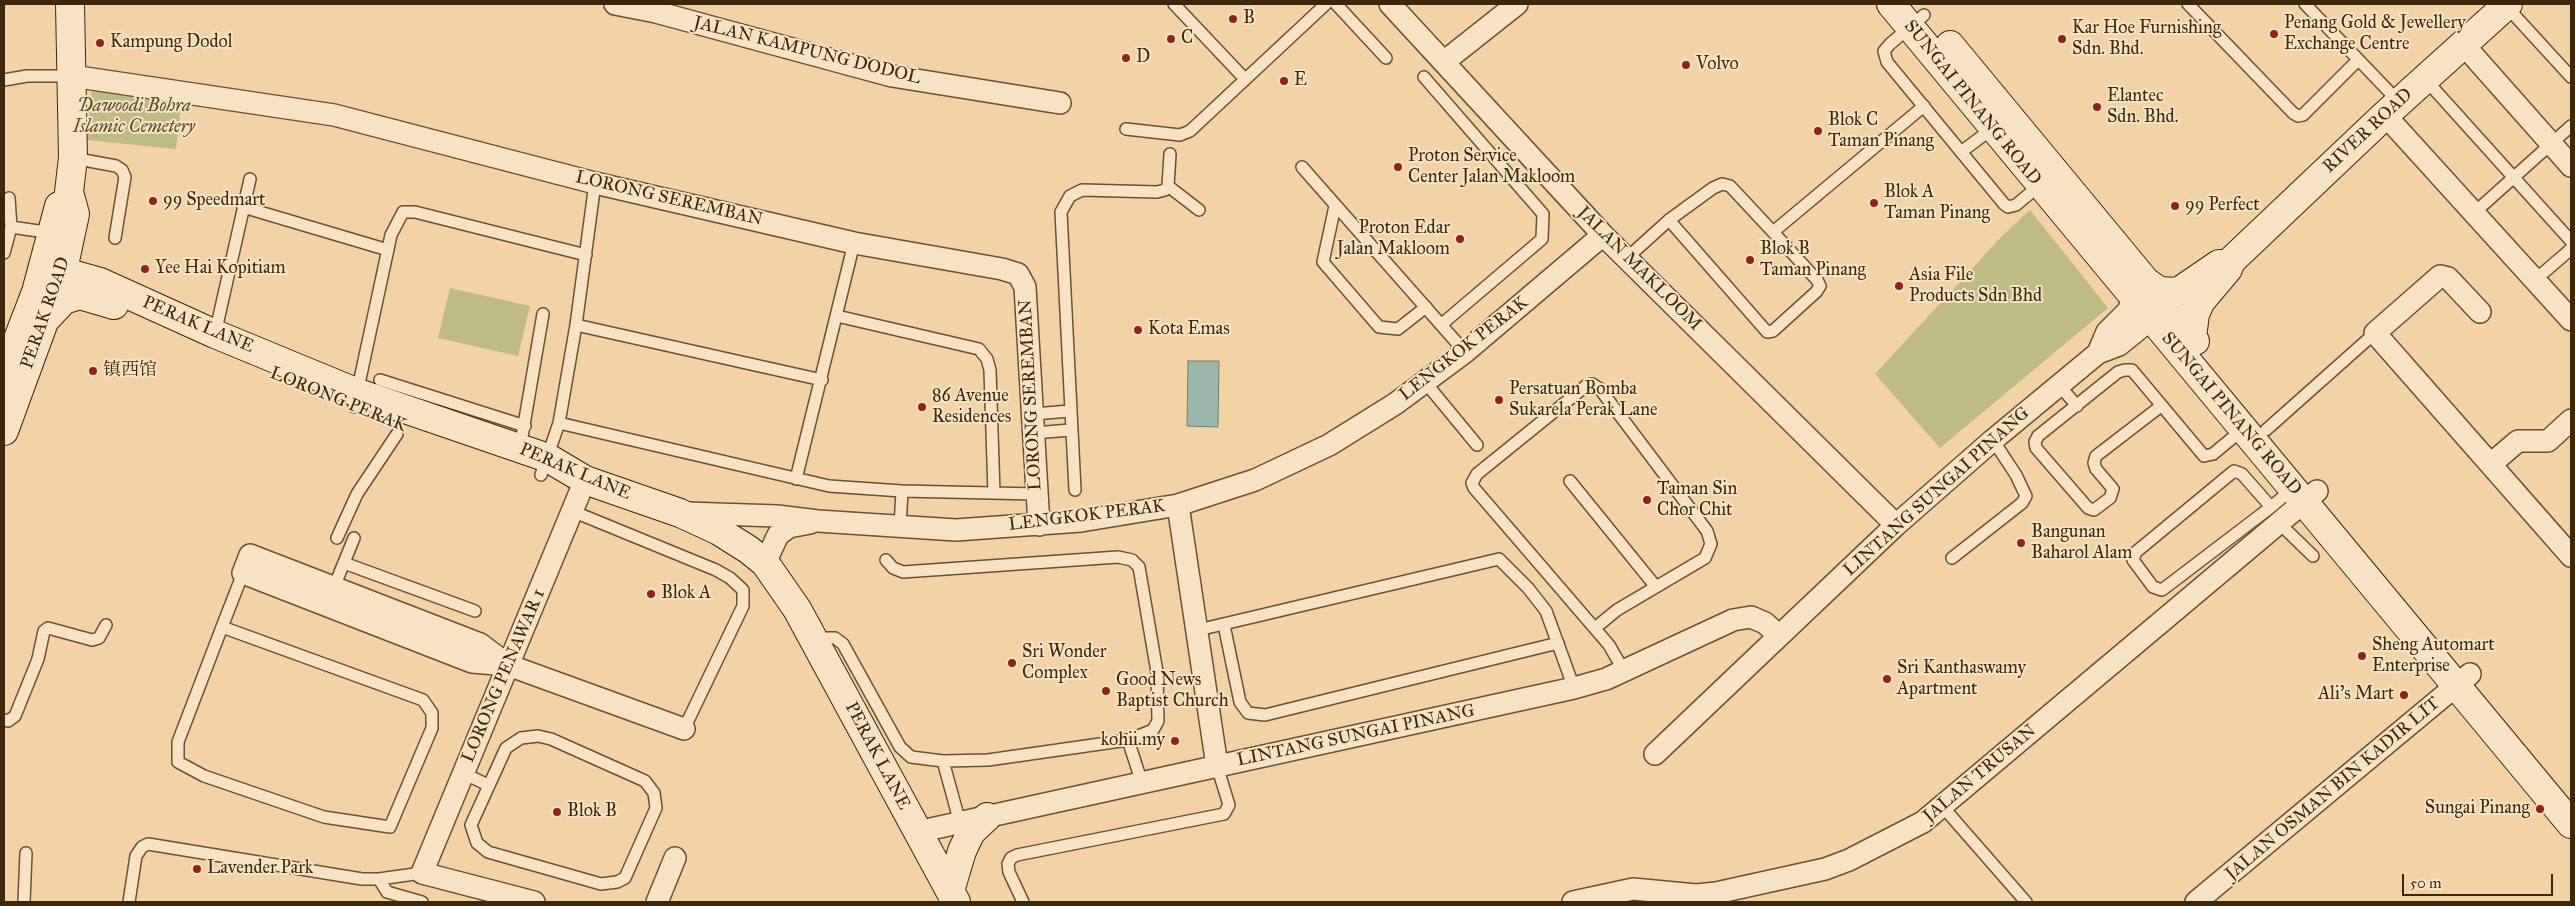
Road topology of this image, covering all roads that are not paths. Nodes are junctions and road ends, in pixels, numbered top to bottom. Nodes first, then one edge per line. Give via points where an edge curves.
1 (70, 4) edge
2 (615, 4) edge
3 (1174, 4) edge
4 (1326, 4) edge
5 (1336, 4) edge
6 (1390, 4) edge
7 (1517, 4) edge
8 (1891, 4) edge
9 (2188, 4) edge
10 (2305, 4) edge
11 (2507, 5) edge
12 (1916, 15) edge
13 (2463, 44) junction
14 (1386, 58) dead end
15 (2358, 60) junction
16 (1445, 61) junction
17 (72, 76) junction
18 (1424, 77) dead end
19 (2571, 77) edge
20 (1244, 78) junction
21 (2425, 79) junction
22 (4, 80) edge
23 (1060, 103) dead end
24 (1924, 106) junction
25 (2392, 108) junction
26 (2571, 126) edge
27 (1993, 128) junction
28 (1126, 130) dead end
29 (2551, 144) junction
30 (1961, 152) junction
31 (1170, 154) dead end
32 (73, 158) junction
33 (2571, 166) edge
34 (1302, 167) dead end
35 (2514, 177) junction
36 (2048, 179) junction
37 (250, 180) dead end
38 (596, 182) junction
39 (1168, 186) junction
40 (69, 192) junction
41 (9, 198) dead end
42 (1335, 206) junction
43 (243, 207) junction
44 (1199, 210) dead end
45 (2474, 213) junction
46 (1669, 220) junction
47 (12, 227) junction
48 (1773, 232) junction
49 (52, 233) junction
50 (1603, 234) junction
51 (114, 238) dead end
52 (2571, 241) edge
53 (854, 243) junction
54 (2571, 249) edge
55 (388, 250) junction
56 (4, 253) edge
57 (586, 255) junction
58 (1627, 258) junction
59 (2231, 261) junction
60 (53, 268) junction
61 (2535, 280) junction
62 (2139, 289) junction
63 (1426, 307) junction
64 (2480, 312) dead end
65 (543, 314) dead end
66 (837, 316) junction
67 (47, 318) junction
68 (2151, 319) junction
69 (2571, 320) edge
70 (1442, 324) junction
71 (576, 325) junction
72 (2375, 334) junction
73 (2192, 338) junction
74 (214, 341) junction
75 (1465, 352) junction
76 (2098, 353) junction
77 (4, 375) edge
78 (822, 380) junction
79 (1425, 382) junction
80 (2059, 385) junction
81 (364, 393) junction
82 (2077, 406) junction
83 (2161, 406) junction
84 (1069, 411) junction
85 (2571, 420) edge
86 (559, 423) junction
87 (1034, 424) junction
88 (4, 430) edge
89 (1070, 430) junction
90 (2254, 430) junction
91 (398, 434) dead end
92 (522, 437) junction
93 (1993, 440) junction
94 (1477, 445) dead end
95 (2491, 464) junction
96 (544, 467) junction
97 (796, 479) junction
98 (586, 480) junction
99 (1570, 481) dead end
100 (1075, 490) dead end
101 (902, 491) junction
102 (994, 493) junction
103 (2304, 493) junction
104 (1037, 494) junction
105 (1178, 505) junction
106 (572, 511) junction
107 (680, 513) junction
108 (2275, 515) junction
109 (818, 521) junction
110 (1039, 525) junction
111 (1896, 525) junction
112 (900, 527) junction
113 (337, 538) dead end
114 (354, 538) dead end
115 (2313, 556) dead end
116 (2571, 556) edge
117 (1952, 558) dead end
118 (886, 560) dead end
119 (344, 563) junction
120 (765, 563) junction
121 (243, 573) joint
122 (1656, 587) junction
123 (331, 596) junction
124 (475, 611) dead end
125 (106, 625) dead end
126 (1224, 625) junction
127 (222, 628) junction
128 (1594, 628) junction
129 (1198, 630) junction
130 (1779, 636) junction
131 (813, 638) junction
132 (1558, 644) junction
133 (508, 665) junction
134 (1624, 670) junction
135 (2463, 681) junction
136 (1574, 688) junction
137 (4, 720) edge
138 (684, 729) joint
139 (1128, 740) junction
140 (1655, 754) dead end
141 (943, 761) junction
142 (1217, 766) junction
143 (464, 773) junction
144 (1142, 783) junction
145 (488, 785) junction
146 (2571, 795) edge
147 (1943, 807) junction
148 (987, 817) junction
149 (960, 823) junction
150 (2571, 824) edge
151 (917, 832) junction
152 (26, 854) dead end
153 (675, 858) dead end
154 (422, 873) junction
155 (379, 879) junction
156 (953, 896) edge
157 (24, 902) edge
158 (129, 902) edge
159 (422, 902) edge
160 (534, 902) edge
161 (657, 902) edge
162 (1023, 902) edge
163 (1573, 902) edge
164 (2026, 902) edge
165 (2196, 902) edge

1 - 17 main road, PERAK ROAD
2 - 23 street, JALAN KAMPUNG DODOL via 656,12 892,76
3 - 20 lane
4 - 20 lane
5 - 14 lane
6 - 16 street, JALAN MAKLOOM
7 - 16 street
8 - 12 main road, SUNGAI PINANG ROAD
9 - 15 lane via 2298,116 2303,115
10 - 15 lane
11 - 13 main road, RIVER ROAD
11 - 19 lane
12 - 24 lane via 1884,51 1888,62
12 - 27 main road, SUNGAI PINANG ROAD
12 - 36 main road, SUNGAI PINANG ROAD
13 - 21 main road, RIVER ROAD
13 - 29 street
15 - 25 lane
16 - 50 street, JALAN MAKLOOM
17 - 22 lane via 27,76
17 - 32 main road, PERAK ROAD
17 - 38 street, LORONG SEREMBAN via 334,115
18 - 70 lane via 1543,214 1542,239
20 - 28 lane via 1190,131 1180,135
21 - 25 main road, RIVER ROAD
21 - 35 lane
24 - 30 lane
24 - 48 lane
25 - 45 street
25 - 59 main road, RIVER ROAD
26 - 29 lane
27 - 30 lane
27 - 36 main road, SUNGAI PINANG ROAD
29 - 33 street
29 - 35 lane
30 - 36 lane via 2008,207 2016,206
31 - 39 lane
32 - 40 main road, PERAK ROAD
32 - 51 lane via 122,170 125,178
34 - 42 lane
35 - 45 lane
35 - 52 lane
36 - 62 main road, SUNGAI PINANG ROAD
37 - 43 lane
38 - 53 street, LORONG SEREMBAN
38 - 57 lane
39 - 44 lane
39 - 84 lane via 1157,192 1082,190 1070,196 1064,204 1061,212
40 - 49 main road, PERAK ROAD via 57,209
40 - 60 main road, PERAK ROAD via 74,214
41 - 47 lane
42 - 63 lane
42 - 63 lane via 1323,262 1379,327 1398,328
43 - 55 lane
43 - 74 lane
45 - 61 street
46 - 48 lane via 1722,184 1730,186
46 - 48 lane via 1767,332 1772,331 1820,286
46 - 58 lane
47 - 49 lane
47 - 56 lane
49 - 60 main road, PERAK ROAD
50 - 58 street, JALAN MAKLOOM
50 - 75 street, LENGKOK PERAK
53 - 66 lane
53 - 87 street, LORONG SEREMBAN via 1018,274 1025,287
54 - 61 lane
55 - 57 lane via 403,212 415,212
55 - 81 lane
57 - 71 lane
58 - 111 street, JALAN MAKLOOM
59 - 62 main road, RIVER ROAD via 2223,262 2178,292
59 - 73 main road, RIVER ROAD via 2201,301 2195,314
60 - 67 main road, PERAK ROAD
60 - 74 main road, PERAK LANE via 100,282
60 - 77 main road, PERAK ROAD via 36,292
61 - 69 street
62 - 68 main road, SUNGAI PINANG ROAD
62 - 73 main road, SUNGAI PINANG ROAD
62 - 76 street, LINTANG SUNGAI PINANG via 2129,310 2107,332
63 - 70 lane
64 - 72 street via 2448,278 2440,276
65 - 92 lane
66 - 78 lane
66 - 102 lane via 979,349 990,370
67 - 74 main road via 64,300 80,295
67 - 88 main road, PERAK ROAD
68 - 76 street, LINTANG SUNGAI PINANG via 2119,345
68 - 90 main road, SUNGAI PINANG ROAD
70 - 75 lane
71 - 78 lane
71 - 86 lane
72 - 90 lane
72 - 95 street
73 - 90 main road, SUNGAI PINANG ROAD
74 - 81 main road, PERAK LANE
75 - 79 street, LENGKOK PERAK
76 - 80 street, LINTANG SUNGAI PINANG
78 - 97 lane
79 - 94 lane
79 - 105 street, LENGKOK PERAK via 1329,445 1255,480
80 - 82 lane
80 - 93 street, LINTANG SUNGAI PINANG
81 - 92 main road, PERAK LANE
81 - 96 main road, LORONG PERAK
82 - 83 lane via 2118,372 2132,370
82 - 83 lane via 2034,442 2088,508 2094,510 2110,498 2113,489 2096,468 2096,456
83 - 90 lane via 2204,456
84 - 87 lane
84 - 89 lane
85 - 95 street via 2548,441 2518,441
86 - 96 lane
86 - 97 lane
87 - 89 lane
87 - 104 street, LORONG SEREMBAN
89 - 100 lane
90 - 103 main road, SUNGAI PINANG ROAD
91 - 113 lane via 357,494
92 - 96 main road, PERAK LANE
93 - 111 street, LINTANG SUNGAI PINANG
93 - 117 lane via 2026,496 2022,503
95 - 116 street
96 - 98 main road, LORONG PERAK
97 - 101 lane via 829,486
98 - 106 street, LORONG PENAWAR 1
98 - 107 main road, PERAK LANE
99 - 122 lane
101 - 102 lane
101 - 112 lane
102 - 104 lane
103 - 108 street, JALAN TRUSAN
103 - 135 main road, SUNGAI PINANG ROAD
104 - 110 street, LORONG SEREMBAN
105 - 110 street, LENGKOK PERAK
105 - 129 street
106 - 133 street, LORONG PENAWAR 1
106 - 138 lane via 716,570 743,590 743,606
107 - 109 street, LENGKOK PERAK via 778,516
107 - 120 main road, PERAK LANE via 719,532
108 - 108 lane via 2162,590 2154,587 2133,560 2136,552 2234,471 2242,474
108 - 115 lane
108 - 147 street, JALAN TRUSAN
109 - 112 street, LENGKOK PERAK
109 - 120 street, LENGKOK PERAK via 789,527 778,535
110 - 112 street, LENGKOK PERAK via 956,530
111 - 130 street, LINTANG SUNGAI PINANG
114 - 119 lane
118 - 139 lane via 903,572 1118,557 1132,560 1139,567 1157,672 1158,721 1153,730
119 - 123 lane
119 - 124 lane
120 - 131 main road, PERAK LANE
121 - 123 street via 250,555
121 - 127 lane
122 - 128 lane
122 - 128 lane via 1705,558 1709,552 1710,537 1597,385 1587,385 1477,474 1472,483
123 - 133 street via 480,644
125 - 137 lane via 99,638 92,640 48,628 44,631 38,658 15,716 8,722
126 - 129 lane
126 - 132 lane via 1494,558 1503,561 1546,612
126 - 132 lane via 1240,702 1248,713 1265,714
127 - 127 lane via 423,700 432,713 432,728 390,827 324,817 204,776 178,762 178,742
128 - 134 lane
129 - 142 street
130 - 134 street, LINTANG SUNGAI PINANG via 1765,623 1752,617 1734,620
130 - 140 street, LINTANG SUNGAI PINANG
131 - 141 lane via 835,638 844,644 905,754 911,758
131 - 151 main road, PERAK LANE
132 - 136 lane
133 - 138 street
133 - 143 street, LORONG PENAWAR 1
134 - 136 street, LINTANG SUNGAI PINANG
135 - 146 main road, SUNGAI PINANG ROAD
135 - 150 main road, SUNGAI PINANG ROAD
135 - 165 street, JALAN OSMAN BIN KADIR LIT
136 - 142 street, LINTANG SUNGAI PINANG
139 - 141 lane via 1006,758
139 - 144 lane
141 - 149 lane
142 - 144 street, LINTANG SUNGAI PINANG
142 - 162 lane via 1229,805 1224,814 1017,855 1008,864 1009,872
143 - 145 lane
143 - 154 street, LORONG PENAWAR 1
144 - 148 street, LINTANG SUNGAI PINANG
145 - 145 lane via 506,748 521,738 538,736 645,781 654,794 656,808 625,878 601,884 488,852 477,844 471,825
147 - 163 street, JALAN TRUSAN via 1923,822 1825,869 1716,893 1696,895 1633,889
147 - 164 lane
148 - 149 street, LINTANG SUNGAI PINANG
148 - 156 main road via 971,832 962,850
149 - 151 street, LINTANG SUNGAI PINANG
151 - 156 main road, PERAK LANE
152 - 157 lane
153 - 161 street
154 - 155 lane
154 - 160 street
155 - 158 lane via 362,879 148,844 142,846 136,856
155 - 159 lane via 387,892

